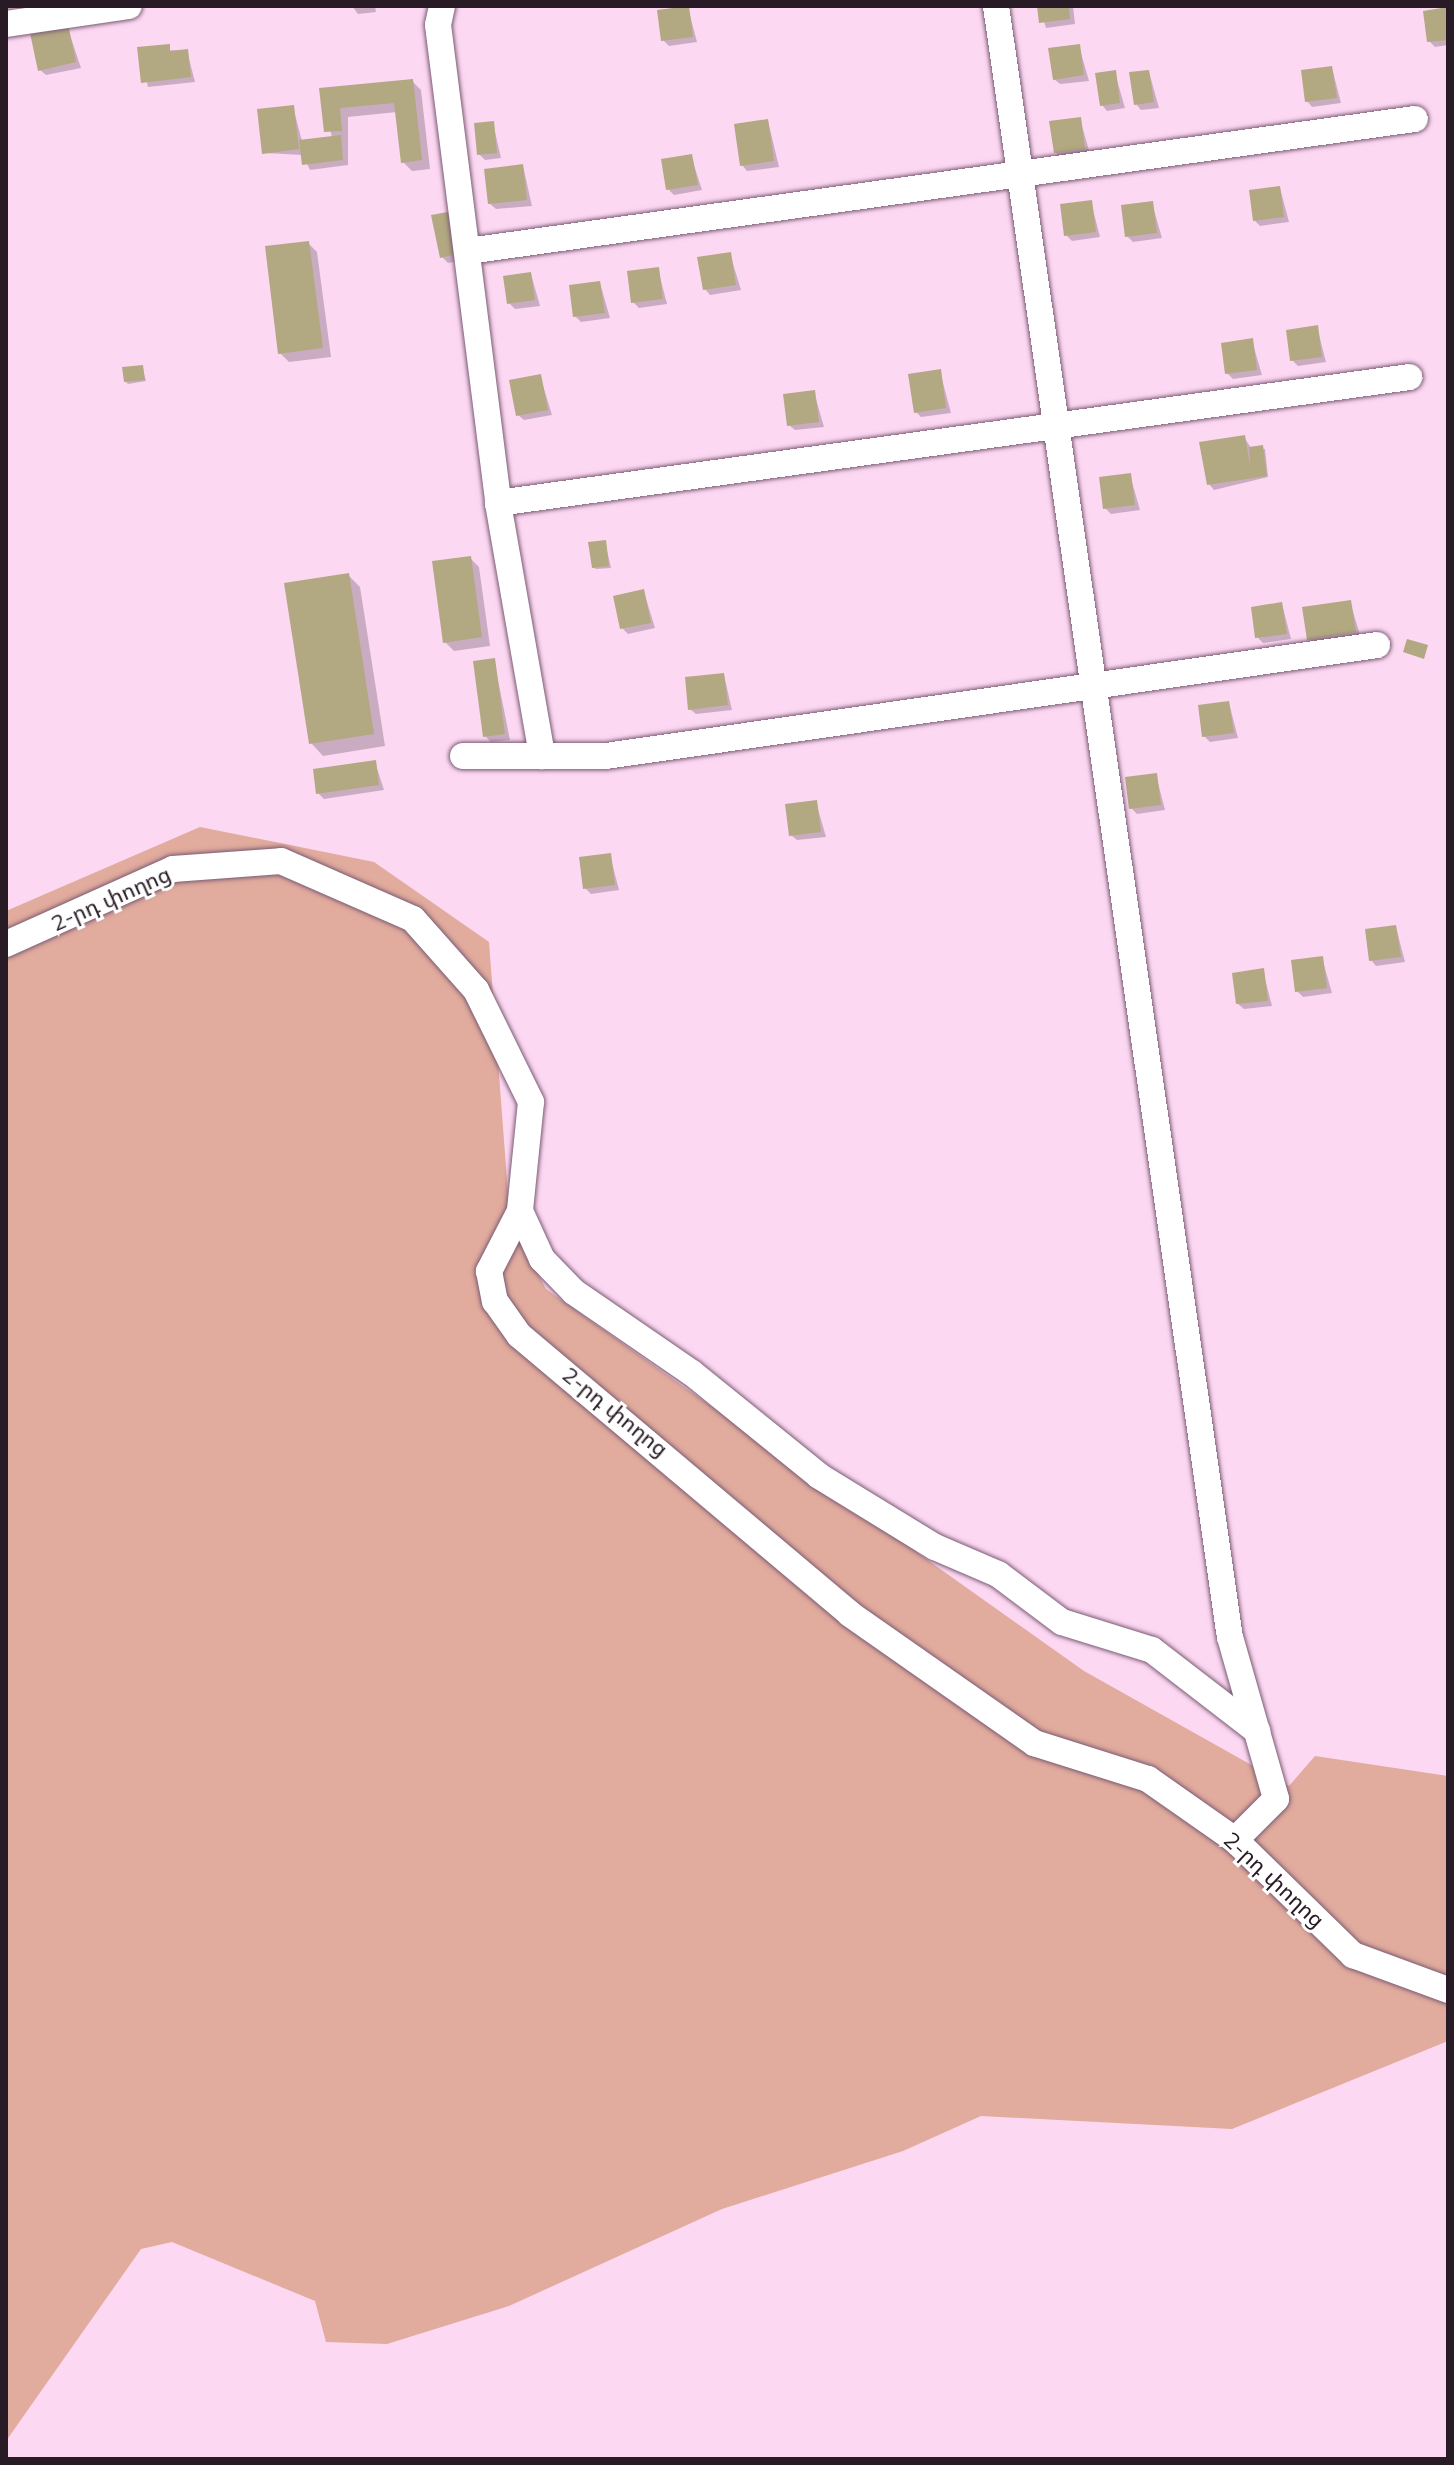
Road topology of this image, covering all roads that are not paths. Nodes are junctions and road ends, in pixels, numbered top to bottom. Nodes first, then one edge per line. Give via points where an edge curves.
1 (129, 6) edge
2 (442, 6) edge
3 (996, 6) edge
4 (6, 24) edge
5 (1415, 119) dead end
6 (1017, 178) junction
7 (468, 251) junction
8 (1409, 377) dead end
9 (1055, 431) junction
10 (498, 503) junction
11 (1377, 645) dead end
12 (1091, 684) junction
13 (463, 756) dead end
14 (542, 756) junction
15 (6, 944) edge
16 (520, 1211) junction
17 (1257, 1731) junction
18 (1235, 1840) junction
19 (1448, 1990) edge

1 - 4 street
2 - 7 street via 438,25
3 - 6 street
5 - 6 street
6 - 7 street
6 - 9 street
7 - 10 street
8 - 9 street
9 - 10 street
9 - 12 street
10 - 14 street
11 - 12 street
12 - 14 street via 606,756
12 - 17 street via 1230,1637
13 - 14 street
15 - 16 street, 2-րդ փողոց via 173,869 281,861 413,919 476,990 531,1102
16 - 17 street via 542,1259 574,1292 692,1373 819,1476 935,1547 998,1574 1062,1622 1152,1650
16 - 18 street, 2-րդ փողոց via 489,1271 495,1301 519,1335 850,1614 1034,1743 1148,1779
17 - 18 street via 1276,1799
18 - 19 street, 2-րդ փողոց via 1353,1955

